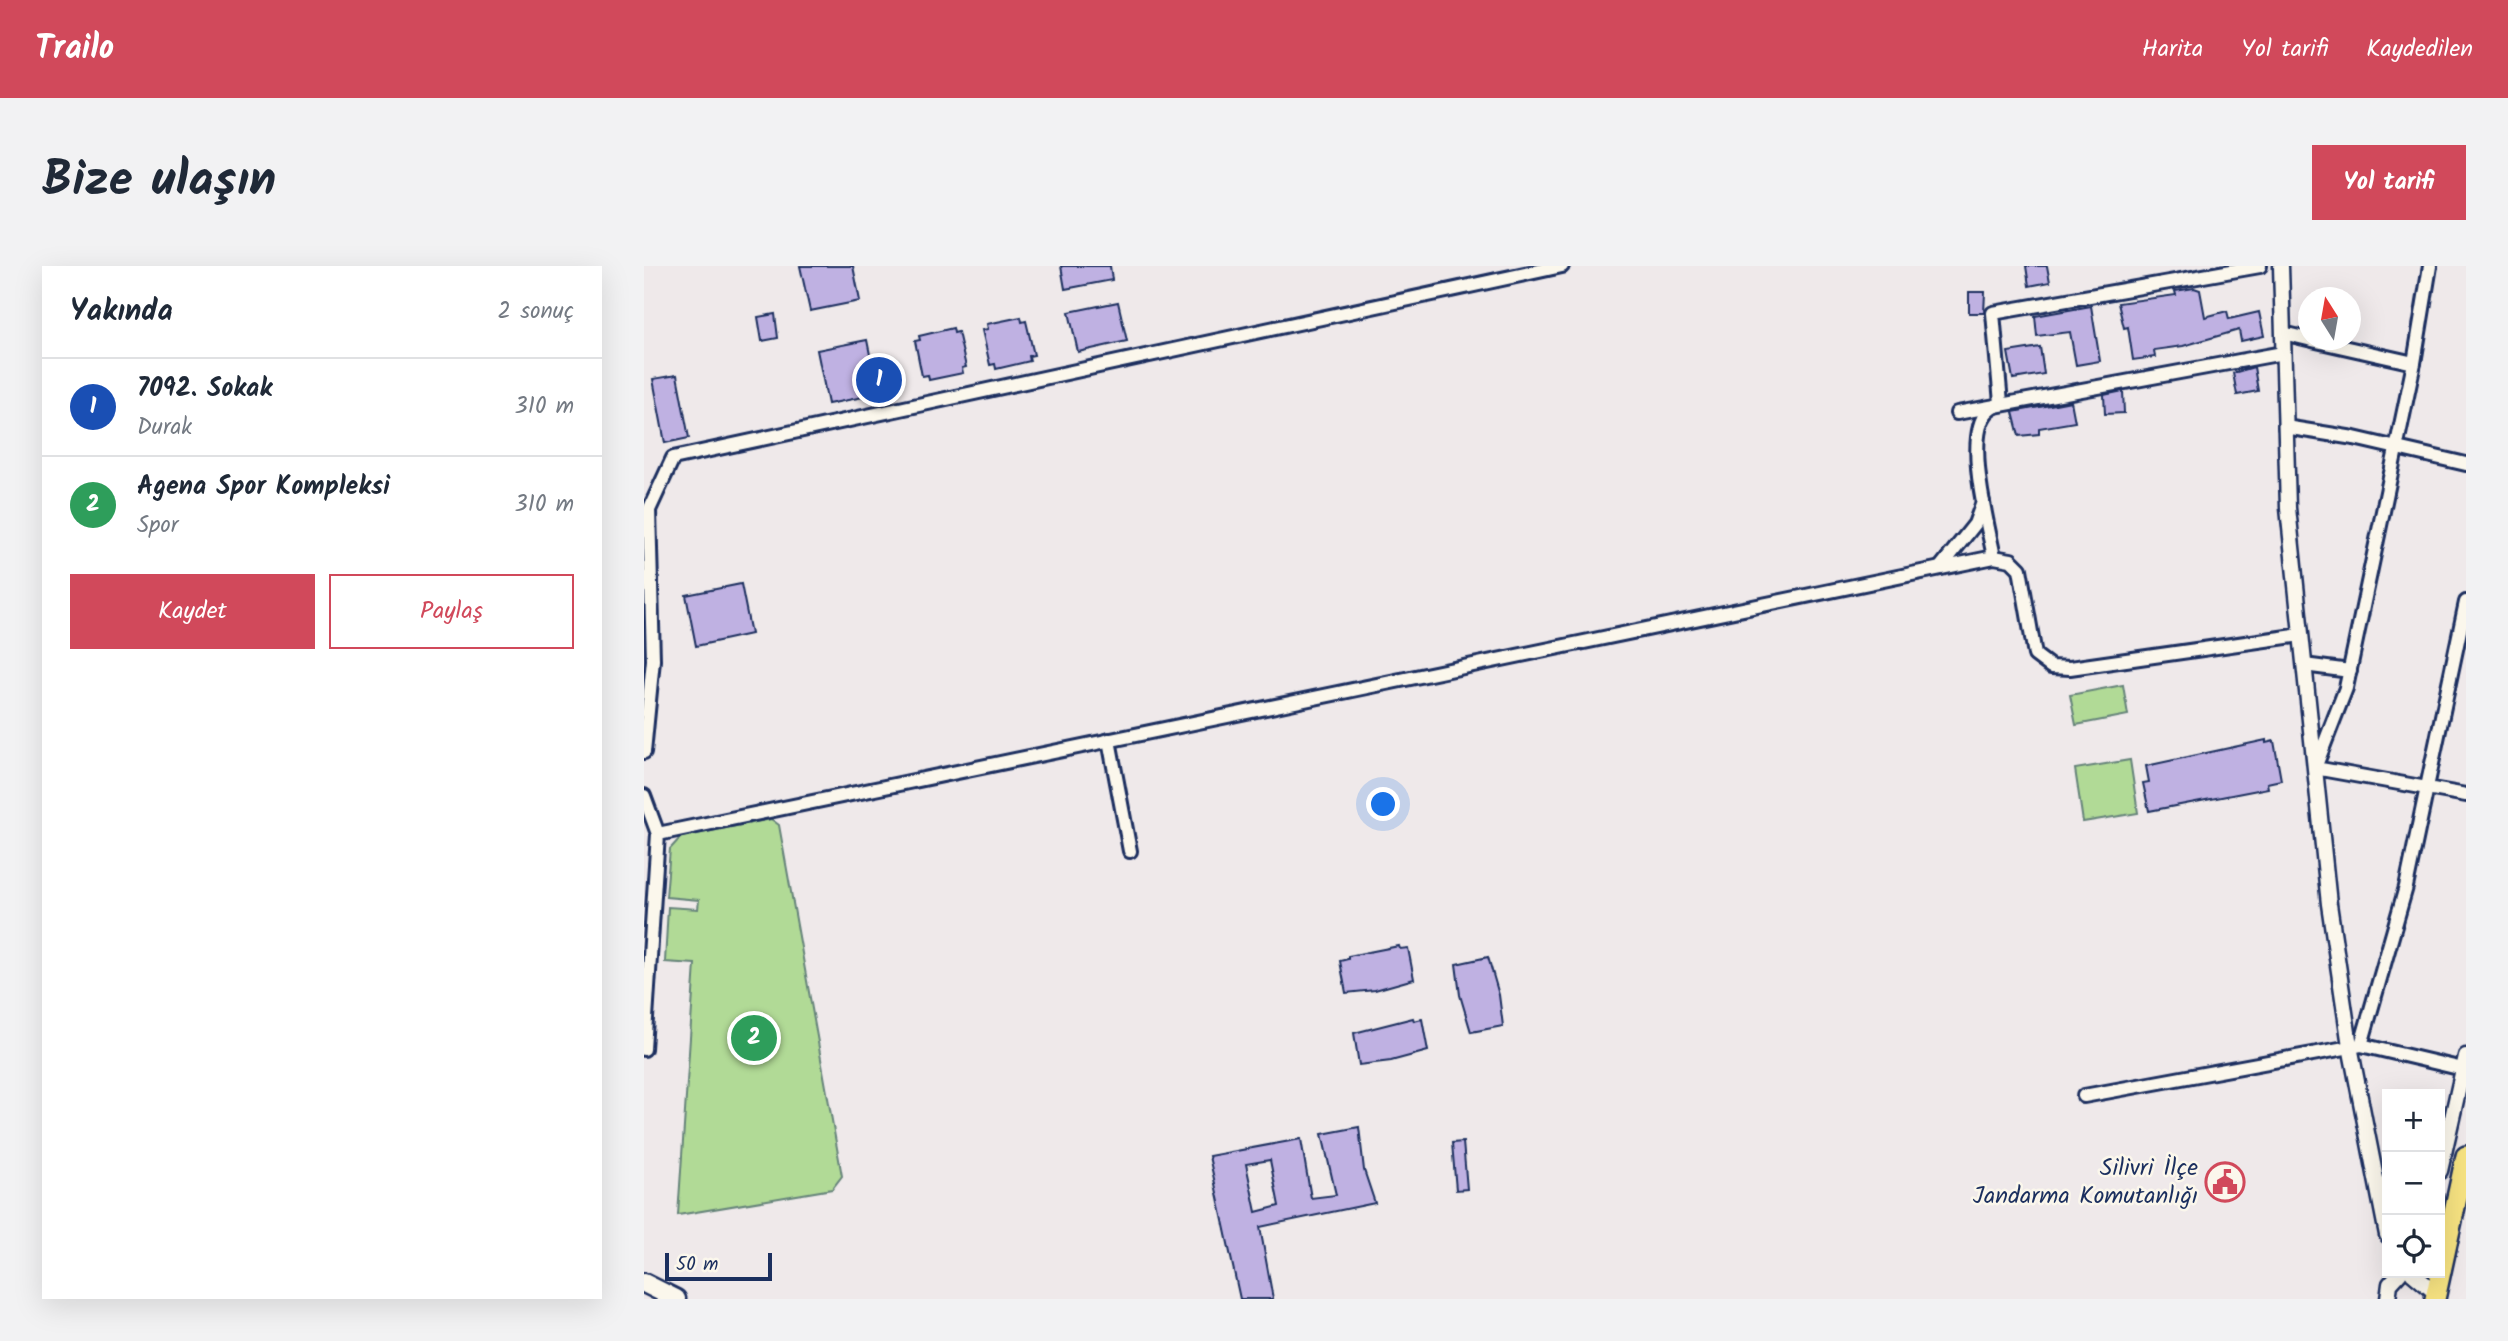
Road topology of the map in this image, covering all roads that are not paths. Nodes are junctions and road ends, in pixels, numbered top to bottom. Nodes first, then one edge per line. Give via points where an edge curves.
1 (1482, 266) edge
2 (1562, 266) edge
3 (2260, 266) edge
4 (2281, 266) edge
5 (2430, 266) edge
6 (1502, 272) edge
7 (1483, 281) junction
8 (2283, 333) junction
9 (2298, 336) edge
10 (2358, 350) edge
11 (2283, 353) junction
12 (2414, 363) junction
13 (2001, 403) junction
14 (1957, 413) dead end
15 (2285, 427) junction
16 (2396, 447) junction
17 (2466, 464) edge
18 (1984, 501) junction
19 (1994, 557) junction
20 (1940, 568) junction
21 (2466, 602) edge
22 (2301, 635) junction
23 (2304, 665) junction
24 (2350, 671) junction
25 (1108, 740) junction
26 (644, 752) edge
27 (2315, 768) junction
28 (2427, 788) junction
29 (2466, 795) edge
30 (644, 796) edge
31 (658, 835) junction
32 (1130, 851) dead end
33 (2356, 1045) junction
34 (644, 1049) edge
35 (2465, 1063) edge
36 (2084, 1096) dead end
37 (2444, 1152) edge
38 (2466, 1156) edge
39 (2384, 1215) edge
40 (2395, 1278) edge
41 (2417, 1278) edge
42 (644, 1283) edge
43 (2436, 1296) edge
44 (676, 1299) edge
45 (2388, 1299) edge

1 - 7 street
2 - 6 street
3 - 13 street via 1993,313
4 - 8 street
5 - 12 street
6 - 7 street
7 - 26 street via 673,458 649,510 653,660
8 - 9 street
8 - 11 street
10 - 12 street
11 - 13 street
11 - 15 street
12 - 16 street
13 - 14 street
13 - 18 street via 1988,411 1978,439
15 - 16 street
15 - 22 street
16 - 17 street
16 - 24 street
18 - 19 street
18 - 20 street via 1975,524
19 - 20 street
19 - 22 street via 2011,560 2020,569 2035,655 2051,667
20 - 25 street
21 - 28 street
22 - 23 street
23 - 24 street
23 - 27 street
24 - 27 street
25 - 31 street
25 - 32 street
27 - 28 street
27 - 33 street via 2329,904
28 - 29 street
28 - 33 street via 2406,887
30 - 31 street
31 - 34 street
33 - 35 street
33 - 36 street
33 - 39 street
35 - 37 street
38 - 43 highway
40 - 45 street
41 - 43 street
42 - 44 main road

